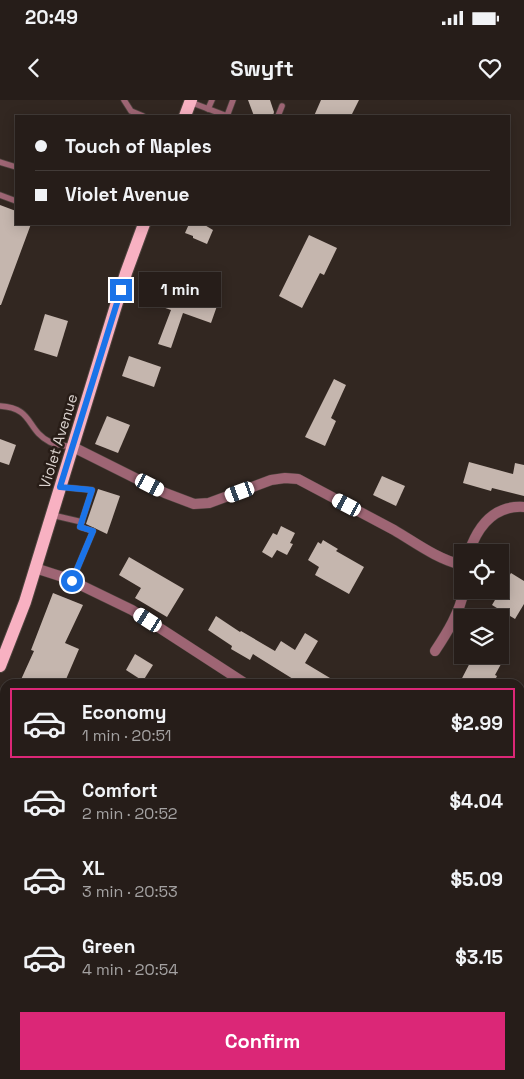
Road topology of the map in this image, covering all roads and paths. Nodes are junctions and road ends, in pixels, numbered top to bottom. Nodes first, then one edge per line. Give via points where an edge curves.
1 (124, 100) edge
2 (212, 100) edge
3 (233, 100) edge
4 (191, 101) edge
5 (282, 106) dead end
6 (208, 110) junction
7 (141, 115) edge
8 (185, 115) edge
9 (225, 115) edge
10 (228, 115) edge
11 (278, 115) edge
12 (0, 162) edge
13 (15, 167) edge
14 (0, 195) edge
15 (15, 201) edge
16 (144, 225) edge
17 (0, 406) edge
18 (73, 447) junction
19 (60, 487) junction
20 (524, 507) edge
21 (52, 515) junction
22 (82, 522) junction
23 (473, 544) edge
24 (454, 563) edge
25 (35, 568) junction
26 (72, 581) junction
27 (461, 599) edge
28 (435, 652) dead end
29 (0, 666) edge
30 (238, 679) edge

1 - 7 lane via 131,111
2 - 6 lane
3 - 10 lane
4 - 6 lane
4 - 8 main road
5 - 11 lane
6 - 9 lane
12 - 13 lane
14 - 15 lane
16 - 18 main road, Violet Avenue
17 - 18 lane via 13,407 25,415 50,442
18 - 19 main road, Violet Avenue
18 - 24 street via 194,504 209,503 271,480 298,479
19 - 21 main road, Violet Avenue
19 - 22 lane via 92,490
20 - 23 street via 496,512 479,530
21 - 22 lane
21 - 25 main road, Violet Avenue
22 - 26 lane via 80,527 93,531
25 - 26 street
25 - 29 main road, Violet Avenue
26 - 30 street via 132,610
27 - 28 street

